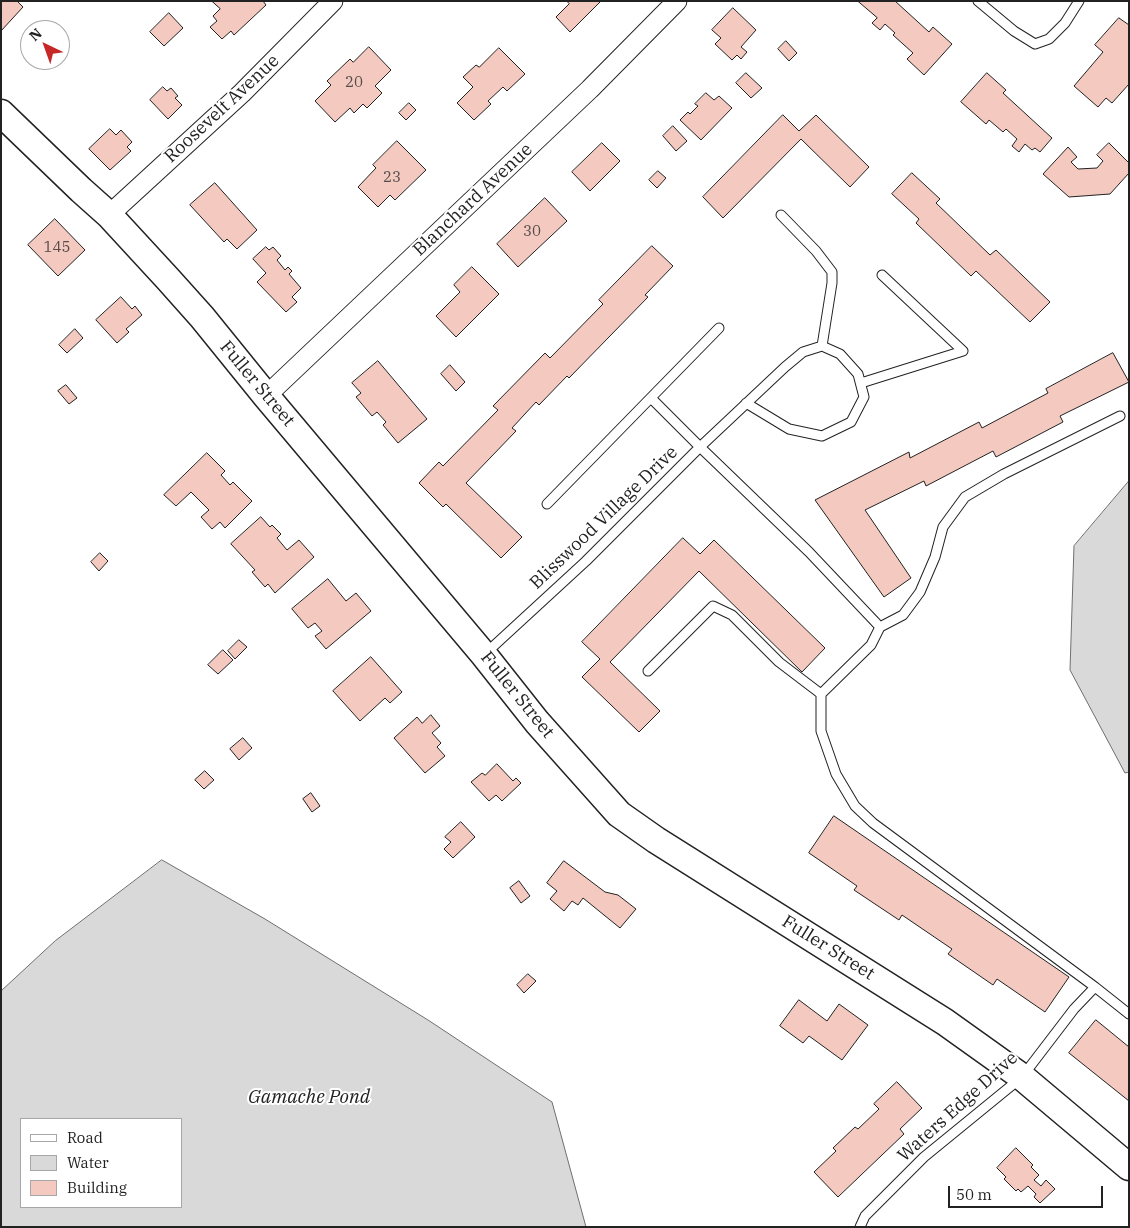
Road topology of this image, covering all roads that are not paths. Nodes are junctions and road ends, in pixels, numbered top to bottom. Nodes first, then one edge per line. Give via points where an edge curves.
1 (333, 1) edge
2 (677, 1) edge
3 (978, 1) edge
4 (1079, 1) edge
5 (1, 113) edge
6 (781, 214) dead end
7 (109, 215) junction
8 (882, 275) dead end
9 (719, 328) dead end
10 (822, 346) junction
11 (861, 383) junction
12 (266, 396) junction
13 (651, 398) junction
14 (746, 403) junction
15 (1120, 416) dead end
16 (700, 447) junction
17 (547, 504) dead end
18 (880, 627) junction
19 (484, 654) junction
20 (648, 670) dead end
21 (821, 694) junction
22 (1096, 987) junction
23 (1129, 1014) edge
24 (1022, 1077) junction
25 (1129, 1167) edge
26 (860, 1227) edge

1 - 7 street, Roosevelt Avenue via 242,92
2 - 12 street, Blanchard Avenue via 583,95
3 - 4 lane via 1035,44 1049,39 1065,23
5 - 7 street, Fuller Street
6 - 10 lane via 832,272
7 - 12 street, Fuller Street via 191,304
8 - 11 lane via 963,351
9 - 13 lane
10 - 11 lane via 840,354 858,374
10 - 14 lane, Blisswood Village Drive via 803,352
11 - 14 lane via 864,397 851,422 822,436 790,429
12 - 19 street, Fuller Street
13 - 16 lane
13 - 17 lane
14 - 16 lane, Blisswood Village Drive
15 - 18 lane via 965,497 943,527 920,592 903,615
16 - 18 lane via 810,552
16 - 19 lane, Blisswood Village Drive via 586,561
18 - 21 lane via 871,645
19 - 24 street, Fuller Street via 537,722 619,814 945,1022
20 - 21 lane via 713,606 732,614 780,662
21 - 22 lane via 821,731 836,774 855,806 872,823
22 - 23 lane
22 - 24 lane, Waters Edge Drive via 1074,1009
24 - 25 street, Fuller Street
24 - 26 lane, Waters Edge Drive via 924,1157 865,1216

